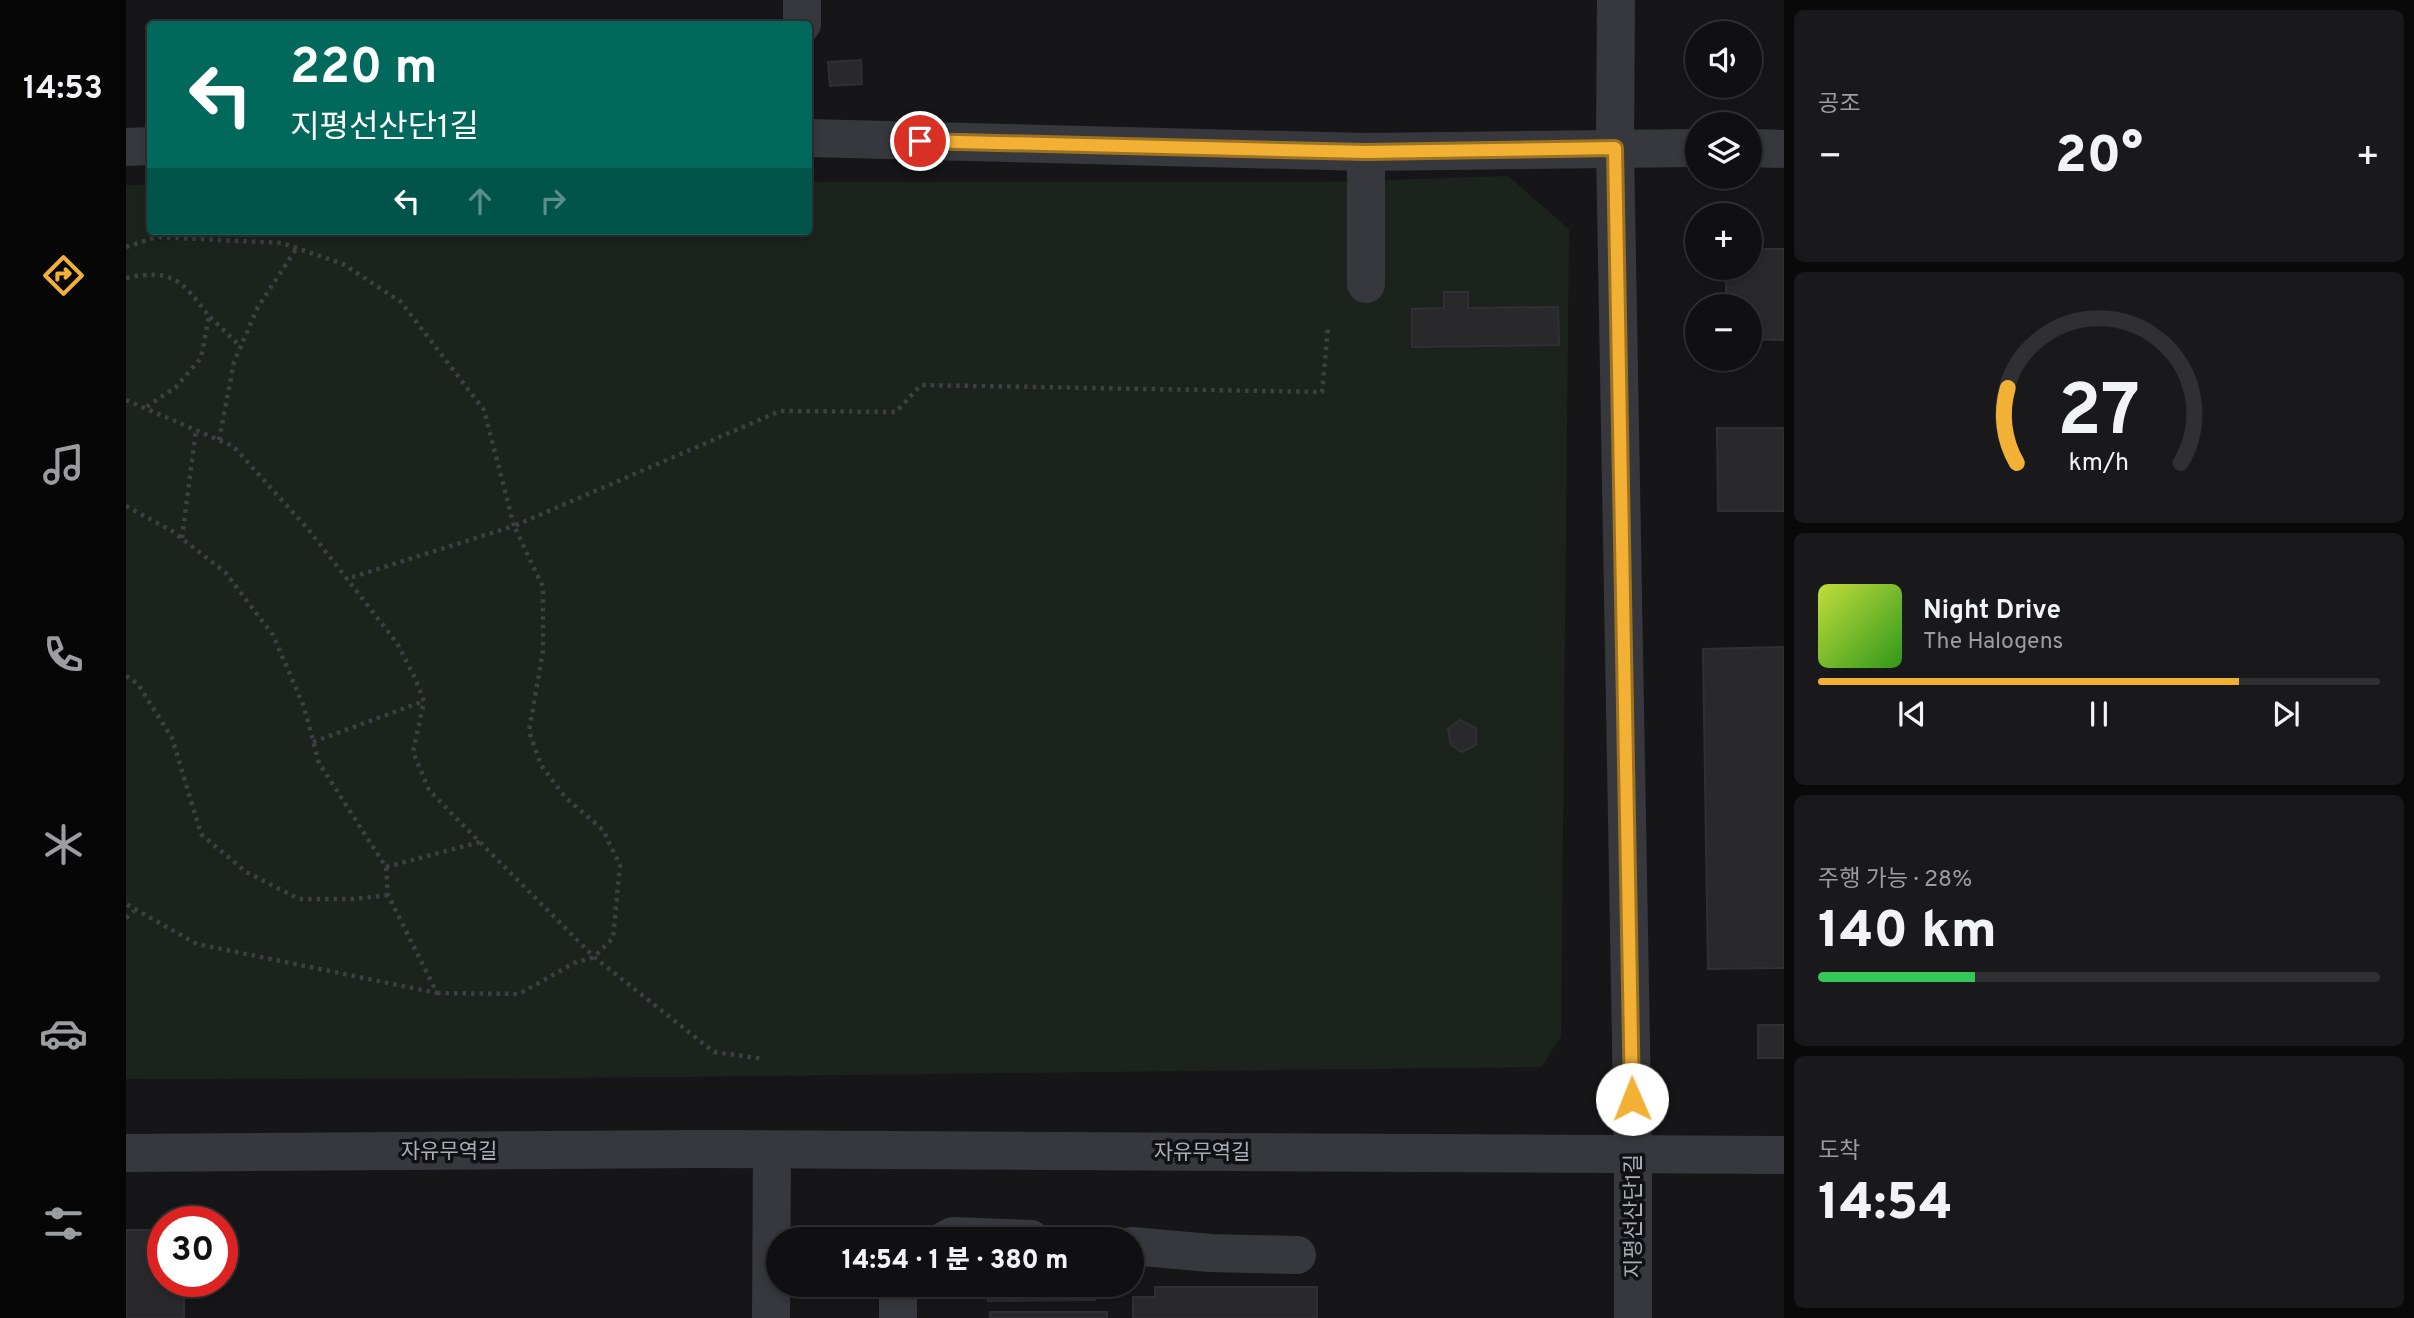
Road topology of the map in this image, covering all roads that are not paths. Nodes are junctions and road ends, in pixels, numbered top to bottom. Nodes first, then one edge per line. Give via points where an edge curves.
1 (802, 0) edge
2 (1616, 0) edge
3 (802, 21) edge
4 (812, 138) edge
5 (147, 146) edge
6 (126, 147) edge
7 (1615, 148) junction
8 (1685, 148) edge
9 (1762, 148) edge
10 (1784, 149) edge
11 (1366, 152) junction
12 (1366, 284) dead end
13 (772, 1150) junction
14 (126, 1153) edge
15 (1633, 1155) junction
16 (1784, 1155) edge
17 (1144, 1247) edge
18 (1297, 1255) dead end
19 (898, 1297) edge
20 (771, 1318) edge
21 (898, 1318) edge
22 (1633, 1318) edge

1 - 3 street
2 - 7 street, 지평선산단1길
4 - 11 street
5 - 6 street
7 - 8 street
7 - 11 street
7 - 15 street, 지평선산단1길
9 - 10 street
11 - 12 street
13 - 14 street, 자유무역길
13 - 15 street, 자유무역길
13 - 20 street
15 - 16 street, 자유무역길
15 - 22 street, 지평선산단1길
17 - 18 street
19 - 21 street

